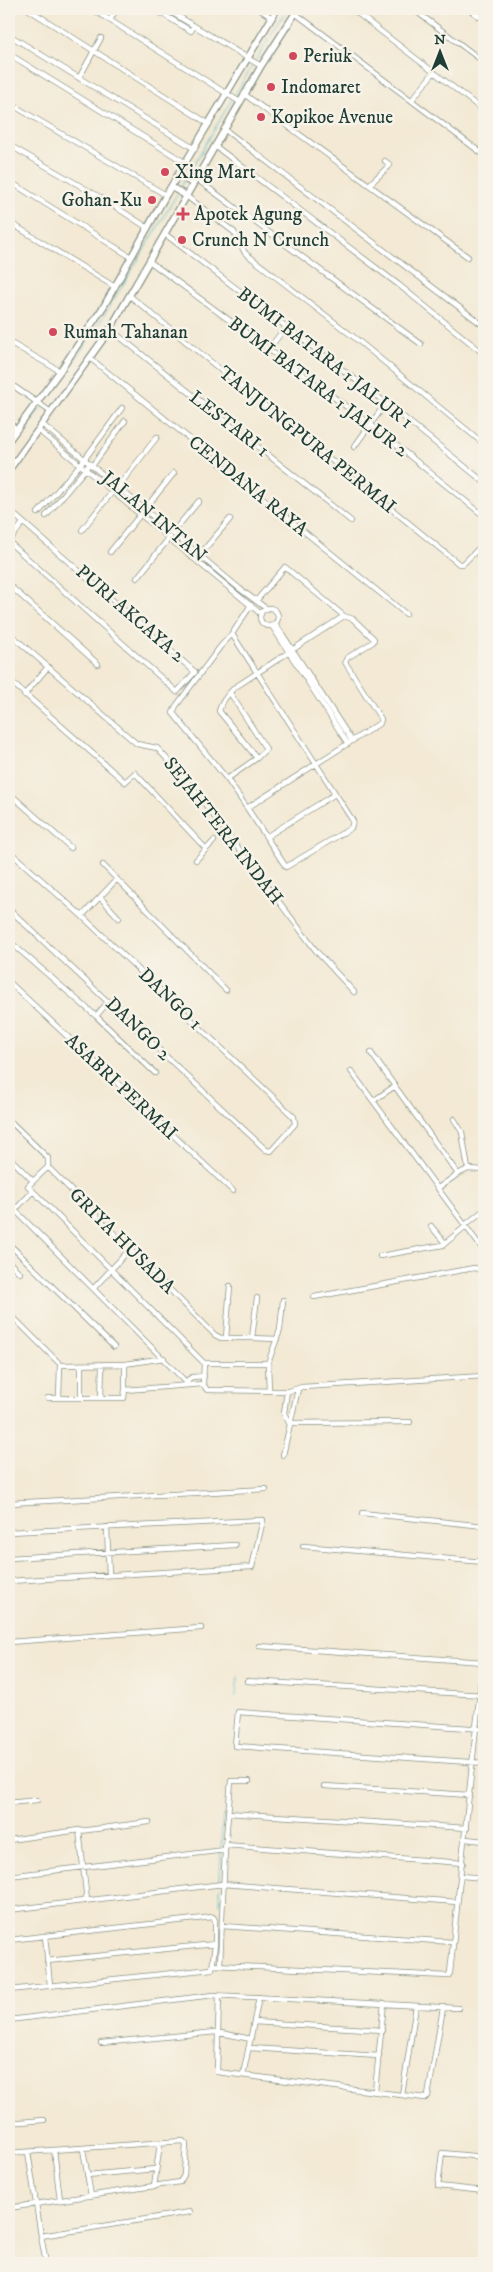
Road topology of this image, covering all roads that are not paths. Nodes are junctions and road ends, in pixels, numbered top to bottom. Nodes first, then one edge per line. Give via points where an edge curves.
1 (28, 9) edge
2 (92, 9) edge
3 (117, 9) edge
4 (154, 9) edge
5 (166, 9) edge
6 (259, 9) edge
7 (277, 9) edge
8 (352, 9) edge
9 (413, 9) edge
10 (469, 9) edge
11 (297, 11) edge
12 (271, 17) junction
13 (110, 20) junction
14 (484, 20) edge
15 (194, 26) junction
16 (9, 35) edge
17 (101, 38) dead end
18 (94, 51) junction
19 (9, 54) edge
20 (248, 59) junction
21 (484, 62) edge
22 (259, 65) junction
23 (434, 72) junction
24 (78, 78) junction
25 (228, 94) junction
26 (244, 94) junction
27 (412, 100) junction
28 (239, 102) junction
29 (9, 103) edge
30 (484, 111) edge
31 (209, 124) junction
32 (224, 129) junction
33 (9, 145) edge
34 (215, 146) junction
35 (195, 149) junction
36 (484, 154) edge
37 (385, 161) dead end
38 (186, 163) junction
39 (390, 165) junction
40 (396, 168) dead end
41 (180, 176) junction
42 (192, 181) junction
43 (9, 182) edge
44 (369, 185) junction
45 (174, 189) junction
46 (166, 195) junction
47 (185, 195) junction
48 (9, 222) edge
49 (148, 228) junction
50 (165, 234) junction
51 (131, 257) junction
52 (468, 257) dead end
53 (149, 261) junction
54 (115, 287) junction
55 (130, 296) junction
56 (480, 323) dead end
57 (285, 328) junction
58 (110, 329) junction
59 (9, 342) edge
60 (421, 344) dead end
61 (268, 350) junction
62 (484, 354) edge
63 (90, 358) junction
64 (60, 372) junction
65 (9, 383) edge
66 (37, 402) junction
67 (386, 403) junction
68 (122, 408) dead end
69 (49, 412) junction
70 (126, 422) dead end
71 (9, 423) edge
72 (42, 424) junction
73 (370, 424) junction
74 (17, 429) junction
75 (38, 430) junction
76 (157, 437) dead end
77 (9, 440) edge
78 (484, 444) edge
79 (354, 447) dead end
80 (82, 462) junction
81 (89, 466) junction
82 (9, 470) edge
83 (174, 473) dead end
84 (484, 482) edge
85 (115, 489) junction
86 (199, 501) dead end
87 (9, 510) edge
88 (143, 512) junction
89 (38, 513) dead end
90 (46, 516) dead end
91 (484, 516) edge
92 (230, 519) dead end
93 (350, 520) dead end
94 (23, 523) junction
95 (82, 530) dead end
96 (171, 535) junction
97 (9, 541) edge
98 (484, 546) edge
99 (110, 552) dead end
100 (198, 557) junction
101 (137, 578) dead end
102 (9, 585) edge
103 (256, 602) junction
104 (251, 605) junction
105 (267, 609) junction
106 (261, 614) junction
107 (406, 614) dead end
108 (344, 616) junction
109 (274, 624) junction
110 (9, 633) edge
111 (232, 634) junction
112 (292, 651) junction
113 (98, 664) dead end
114 (47, 668) junction
115 (258, 673) junction
116 (9, 680) edge
117 (230, 693) junction
118 (24, 695) junction
119 (350, 742) junction
120 (257, 758) junction
121 (316, 764) junction
122 (226, 779) junction
123 (9, 793) edge
124 (335, 794) junction
125 (247, 808) junction
126 (266, 837) junction
127 (214, 841) dead end
128 (71, 848) dead end
129 (206, 849) junction
130 (9, 851) edge
131 (196, 860) dead end
132 (103, 865) dead end
133 (117, 879) junction
134 (100, 898) junction
135 (9, 909) edge
136 (82, 916) junction
137 (119, 918) dead end
138 (9, 941) edge
139 (9, 982) edge
140 (226, 990) dead end
141 (354, 992) dead end
142 (109, 1001) junction
143 (96, 1016) junction
144 (371, 1053) dead end
145 (351, 1072) dead end
146 (155, 1073) dead end
147 (395, 1086) junction
148 (374, 1101) junction
149 (454, 1119) dead end
150 (9, 1120) edge
151 (266, 1150) joint
152 (9, 1157) edge
153 (48, 1167) junction
154 (468, 1169) junction
155 (484, 1170) edge
156 (458, 1174) junction
157 (32, 1180) junction
158 (438, 1188) junction
159 (32, 1191) junction
160 (233, 1191) dead end
161 (9, 1204) edge
162 (15, 1210) junction
163 (484, 1210) edge
164 (465, 1225) junction
165 (431, 1226) dead end
166 (484, 1241) edge
167 (445, 1243) junction
168 (9, 1244) edge
169 (479, 1245) junction
170 (131, 1248) junction
171 (484, 1252) edge
172 (380, 1256) dead end
173 (9, 1262) edge
174 (112, 1268) junction
175 (20, 1273) dead end
176 (484, 1276) edge
177 (230, 1286) dead end
178 (94, 1288) junction
179 (314, 1297) dead end
180 (257, 1298) dead end
181 (283, 1300) dead end
182 (9, 1313) edge
183 (226, 1338) junction
184 (252, 1338) junction
185 (277, 1339) junction
186 (114, 1347) dead end
187 (164, 1358) junction
188 (58, 1362) dead end
189 (204, 1363) junction
190 (125, 1364) junction
191 (268, 1364) junction
192 (102, 1365) junction
193 (81, 1366) junction
194 (204, 1376) junction
195 (484, 1376) edge
196 (188, 1383) junction
197 (203, 1384) junction
198 (298, 1389) junction
199 (125, 1390) junction
200 (269, 1391) junction
201 (287, 1391) junction
202 (81, 1397) junction
203 (48, 1398) dead end
204 (59, 1398) junction
205 (101, 1398) junction
206 (287, 1420) junction
207 (410, 1422) dead end
208 (283, 1455) dead end
209 (266, 1489) dead end
210 (9, 1503) edge
211 (362, 1513) dead end
212 (484, 1526) edge
213 (107, 1527) junction
214 (9, 1532) edge
215 (236, 1545) dead end
216 (303, 1546) dead end
217 (108, 1552) junction
218 (9, 1558) edge
219 (484, 1562) edge
220 (109, 1576) junction
221 (9, 1581) edge
222 (202, 1628) dead end
223 (9, 1642) edge
224 (259, 1646) dead end
225 (247, 1681) dead end
226 (482, 1695) edge
227 (476, 1727) junction
228 (484, 1729) edge
229 (473, 1762) junction
230 (484, 1763) edge
231 (249, 1781) dead end
232 (324, 1786) dead end
233 (470, 1795) junction
234 (38, 1800) dead end
235 (9, 1803) edge
236 (228, 1813) junction
237 (149, 1822) dead end
238 (467, 1828) junction
239 (80, 1831) junction
240 (466, 1839) junction
241 (9, 1840) edge
242 (484, 1841) edge
243 (224, 1849) junction
244 (463, 1863) junction
245 (84, 1867) junction
246 (9, 1876) edge
247 (462, 1876) junction
248 (484, 1878) edge
249 (221, 1884) junction
250 (87, 1901) junction
251 (457, 1902) junction
252 (9, 1910) edge
253 (222, 1926) junction
254 (45, 1936) junction
255 (9, 1940) edge
256 (452, 1942) junction
257 (215, 1944) junction
258 (48, 1961) junction
259 (217, 1965) junction
260 (50, 1985) junction
261 (9, 1990) edge
262 (216, 1995) junction
263 (259, 1997) junction
264 (384, 2003) junction
265 (416, 2006) junction
266 (443, 2008) junction
267 (458, 2008) dead end
268 (9, 2020) edge
269 (254, 2022) junction
270 (382, 2030) junction
271 (216, 2032) junction
272 (251, 2039) junction
273 (101, 2043) dead end
274 (250, 2048) junction
275 (380, 2056) junction
276 (243, 2075) junction
277 (375, 2091) junction
278 (402, 2095) junction
279 (44, 2120) dead end
280 (9, 2123) edge
281 (160, 2143) junction
282 (83, 2149) junction
283 (54, 2150) junction
284 (28, 2152) junction
285 (9, 2153) edge
286 (484, 2157) edge
287 (156, 2169) junction
288 (87, 2175) junction
289 (154, 2187) junction
290 (484, 2191) edge
291 (91, 2196) junction
292 (60, 2200) junction
293 (36, 2204) junction
294 (9, 2208) edge
295 (190, 2212) dead end
296 (41, 2236) junction
297 (46, 2263) edge

1 - 18 street
2 - 13 street
3 - 13 street
4 - 15 street via 191,32
5 - 15 street
6 - 12 street
7 - 12 street
8 - 23 street
9 - 21 street
10 - 14 street
11 - 22 street
11 - 27 street
12 - 20 street
13 - 25 street
15 - 20 street
16 - 24 street
17 - 18 street
18 - 24 street
18 - 31 street
19 - 38 street
20 - 22 street
20 - 25 street
22 - 26 street
23 - 27 street
23 - 30 street
24 - 35 street
25 - 28 street
25 - 31 street
26 - 28 street
26 - 44 street
27 - 36 street
28 - 32 street
29 - 46 street
31 - 35 street
32 - 34 street
32 - 56 street
33 - 49 street
34 - 42 street
34 - 62 street via 399,284
35 - 38 street
37 - 39 street
38 - 41 street
39 - 40 street
39 - 44 street
41 - 42 street
41 - 45 street
42 - 47 street
42 - 60 street
43 - 51 street
44 - 52 street
45 - 46 street
45 - 47 street
46 - 49 street
47 - 50 street
47 - 78 street via 234,232 245,253
48 - 54 street
49 - 51 street
50 - 53 street
50 - 57 street, BUMI BATARA 1 JALUR 1
51 - 54 street
53 - 55 street
53 - 61 street, BUMI BATARA 1 JALUR 2
54 - 64 street
55 - 58 street
55 - 98 street, TANJUNGPURA PERMAI via 459,564
57 - 61 street
57 - 67 street, BUMI BATARA 1 JALUR 1
58 - 63 street
58 - 93 street, LESTARI 1
59 - 64 street
61 - 73 street, BUMI BATARA 1 JALUR 2
63 - 69 street
63 - 107 street, CENDANA RAYA
64 - 66 street
65 - 66 street
66 - 69 street
66 - 74 street
67 - 73 street
67 - 84 street, BUMI BATARA 1 JALUR 1
68 - 80 street
69 - 72 street
70 - 81 street
71 - 74 street
72 - 75 street
72 - 80 street, JALAN INTAN
73 - 79 street
73 - 91 street, BUMI BATARA 1 JALUR 2
74 - 77 street
75 - 80 street
75 - 82 street
76 - 85 street
80 - 81 street
80 - 89 street
81 - 85 street
81 - 90 street
83 - 88 street
85 - 88 street
85 - 95 street
86 - 96 street
87 - 94 street, PURI AKCAYA 2
88 - 96 street
88 - 99 street
92 - 100 street
94 - 97 street
94 - 97 street, PURI AKCAYA 2 via 195,672 177,692
96 - 100 street
96 - 101 street
100 - 103 street, JALAN INTAN
100 - 104 street
102 - 113 street
103 - 105 street, JALAN INTAN
103 - 108 street via 285,567
104 - 106 street
104 - 111 street
105 - 106 street
105 - 109 street via 276,612 278,618
106 - 109 street via 263,624
108 - 112 street
108 - 119 street via 353,619 374,639 345,662 382,719
109 - 112 street
110 - 114 street, SEJAHTERA INDAH
111 - 115 street
111 - 122 street via 181,698 173,714
112 - 115 street
112 - 119 street
114 - 118 street
114 - 141 street, SEJAHTERA INDAH via 137,744 153,746 162,752 316,952
115 - 117 street
115 - 121 street
116 - 118 street
117 - 120 street via 266,749
117 - 120 street via 219,712
118 - 129 street via 125,782 135,773
119 - 121 street
120 - 122 street
121 - 124 street
121 - 125 street
122 - 125 street
123 - 128 street
124 - 126 street
124 - 126 street via 353,821 351,828 286,867
125 - 126 street
127 - 129 street
129 - 131 street
130 - 136 street, DANGO 1
132 - 133 street
133 - 134 street
133 - 140 street
134 - 136 street
134 - 137 street
135 - 142 street, DANGO 2
136 - 151 street, DANGO 1 via 294,1117 295,1124 271,1151
138 - 143 street
139 - 160 street, ASABRI PERMAI
142 - 143 street
142 - 151 street, DANGO 2
143 - 146 street
144 - 147 street
145 - 148 street
147 - 148 street
147 - 156 street
148 - 158 street
149 - 154 street via 462,1132
150 - 153 street, GRIYA HUSADA via 48,1158
152 - 157 street
153 - 157 street
153 - 170 street, GRIYA HUSADA
154 - 155 street
154 - 156 street
156 - 158 street
157 - 159 street via 28,1186
158 - 164 street
159 - 162 street
159 - 174 street, GRIYA HUSADA
161 - 162 street
162 - 178 street
163 - 164 street
164 - 167 street
164 - 169 street
165 - 167 street
166 - 169 street
167 - 172 street
168 - 186 street
169 - 171 street
170 - 174 street
170 - 183 street, GRIYA HUSADA via 217,1337
173 - 175 street
174 - 178 street
174 - 189 street, GRIYA HUSADA
176 - 179 street via 474,1268
177 - 183 street
178 - 187 street
180 - 184 street
181 - 185 street
182 - 188 street
183 - 184 street
184 - 185 street
185 - 191 street
187 - 190 street
187 - 196 street
189 - 191 street
189 - 194 street
190 - 192 street
190 - 199 street
191 - 200 street
192 - 193 street
192 - 205 street
193 - 202 street
193 - 204 street via 60,1365
194 - 196 street via 192,1377
194 - 197 street
195 - 198 street
196 - 197 street
196 - 199 street
197 - 200 street via 207,1390
198 - 201 street
198 - 206 street
199 - 205 street via 124,1398
200 - 201 street
201 - 206 street
202 - 204 street
202 - 205 street
203 - 204 street
206 - 207 street
206 - 208 street
209 - 210 street
211 - 212 street
213 - 214 street
213 - 217 street
213 - 220 street via 263,1520 252,1567
215 - 217 street
216 - 219 street
217 - 218 street
217 - 220 street
220 - 221 street
222 - 223 street
224 - 226 street via 483,1662
225 - 226 street
226 - 227 street
227 - 228 street
227 - 229 street
227 - 229 street via 236,1713 235,1746 238,1748
229 - 230 street
229 - 233 street
231 - 236 street via 231,1781
232 - 233 street
233 - 238 street
234 - 235 street
236 - 238 street
236 - 243 street
237 - 239 street
238 - 240 street
239 - 241 street
239 - 245 street
240 - 242 street
240 - 244 street
243 - 244 street
243 - 245 street
243 - 249 street
244 - 247 street
245 - 246 street
245 - 250 street
247 - 248 street
247 - 251 street
249 - 250 street
249 - 251 street
249 - 253 street
250 - 252 street
251 - 256 street
253 - 256 street
253 - 259 street
254 - 255 street
254 - 257 street via 213,1917
254 - 258 street
256 - 259 street via 448,1976
257 - 258 street
257 - 259 street
258 - 260 street
259 - 260 street via 211,1969
260 - 261 street
262 - 263 street
262 - 268 street
262 - 271 street
263 - 264 street
263 - 269 street
264 - 265 street
264 - 270 street
265 - 266 street
265 - 278 street
266 - 267 street
266 - 278 street via 428,2096
269 - 270 street
269 - 272 street
270 - 275 street
271 - 272 street
271 - 273 street
271 - 276 street via 216,2071
272 - 274 street
274 - 275 street
274 - 276 street
275 - 277 street
276 - 277 street
277 - 278 street
279 - 280 street
281 - 282 street
281 - 287 street
281 - 289 street via 186,2143 184,2175 180,2182
282 - 283 street
282 - 288 street
283 - 284 street
283 - 292 street
284 - 285 street
284 - 293 street
286 - 290 street via 442,2152 438,2186
287 - 288 street
287 - 289 street
288 - 291 street
289 - 291 street
291 - 292 street
292 - 293 street
293 - 294 street
293 - 296 street
295 - 296 street
296 - 297 street

